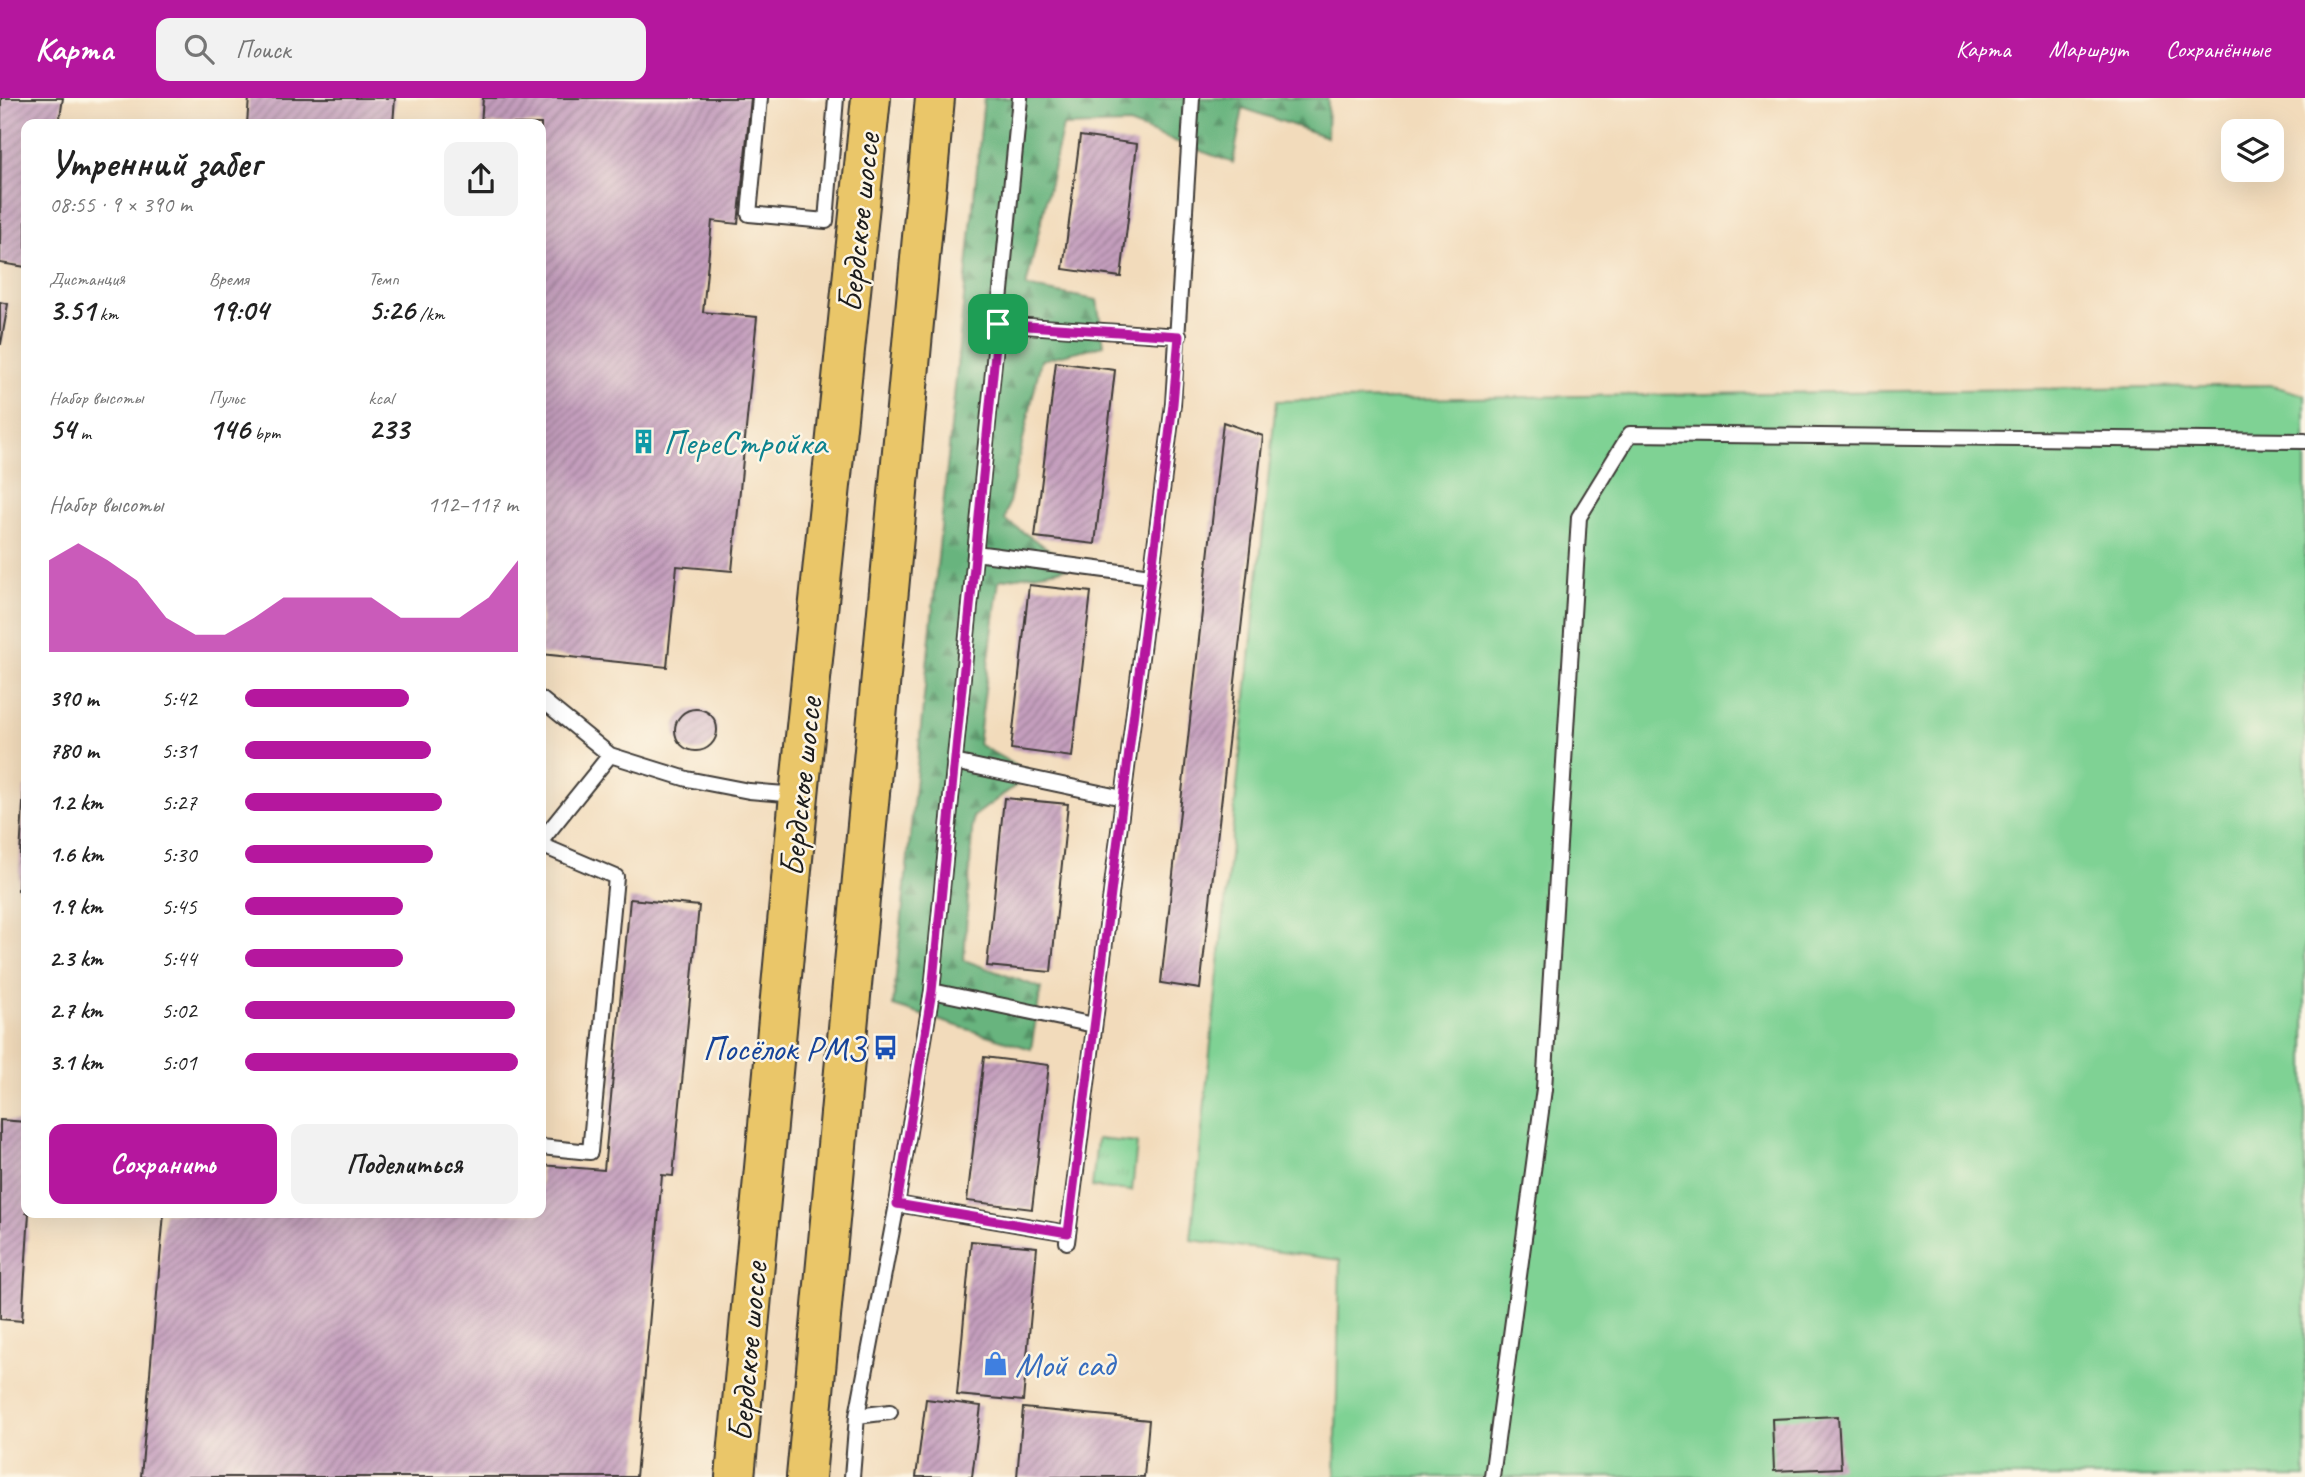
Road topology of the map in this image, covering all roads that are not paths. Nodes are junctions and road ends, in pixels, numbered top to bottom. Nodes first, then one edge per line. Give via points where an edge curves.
1 (760, 98) edge
2 (836, 98) edge
3 (871, 98) edge
4 (935, 98) edge
5 (1020, 98) edge
6 (1192, 98) edge
7 (847, 163) junction
8 (998, 324) junction
9 (1179, 336) junction
10 (2305, 441) edge
11 (975, 553) junction
12 (1151, 576) junction
13 (546, 703) edge
14 (610, 755) junction
15 (954, 762) junction
16 (799, 795) junction
17 (1123, 797) junction
18 (546, 837) edge
19 (546, 845) edge
20 (932, 991) junction
21 (1094, 1026) junction
22 (546, 1148) edge
23 (897, 1204) junction
24 (890, 1412) dead end
25 (857, 1416) junction
26 (735, 1477) edge
27 (806, 1477) edge
28 (852, 1477) edge
29 (1492, 1477) edge

1 - 7 lane via 749,214 825,221
2 - 7 lane
3 - 7 highway, Бердское шоссе
4 - 27 highway, Бердское шоссе
5 - 8 lane
6 - 9 lane
7 - 16 highway, Бердское шоссе
8 - 9 lane
8 - 11 lane
9 - 12 lane
10 - 29 lane via 1630,434 1579,517 1544,1089
11 - 12 lane
11 - 15 lane
12 - 17 lane
13 - 14 lane
14 - 16 lane via 687,779
14 - 18 lane
15 - 17 lane
15 - 20 lane
16 - 26 highway, Бердское шоссе
17 - 21 lane
19 - 22 lane via 616,877 590,1152
20 - 21 lane
20 - 23 lane
21 - 23 lane via 1068,1237
23 - 25 lane
24 - 25 lane
25 - 28 lane

